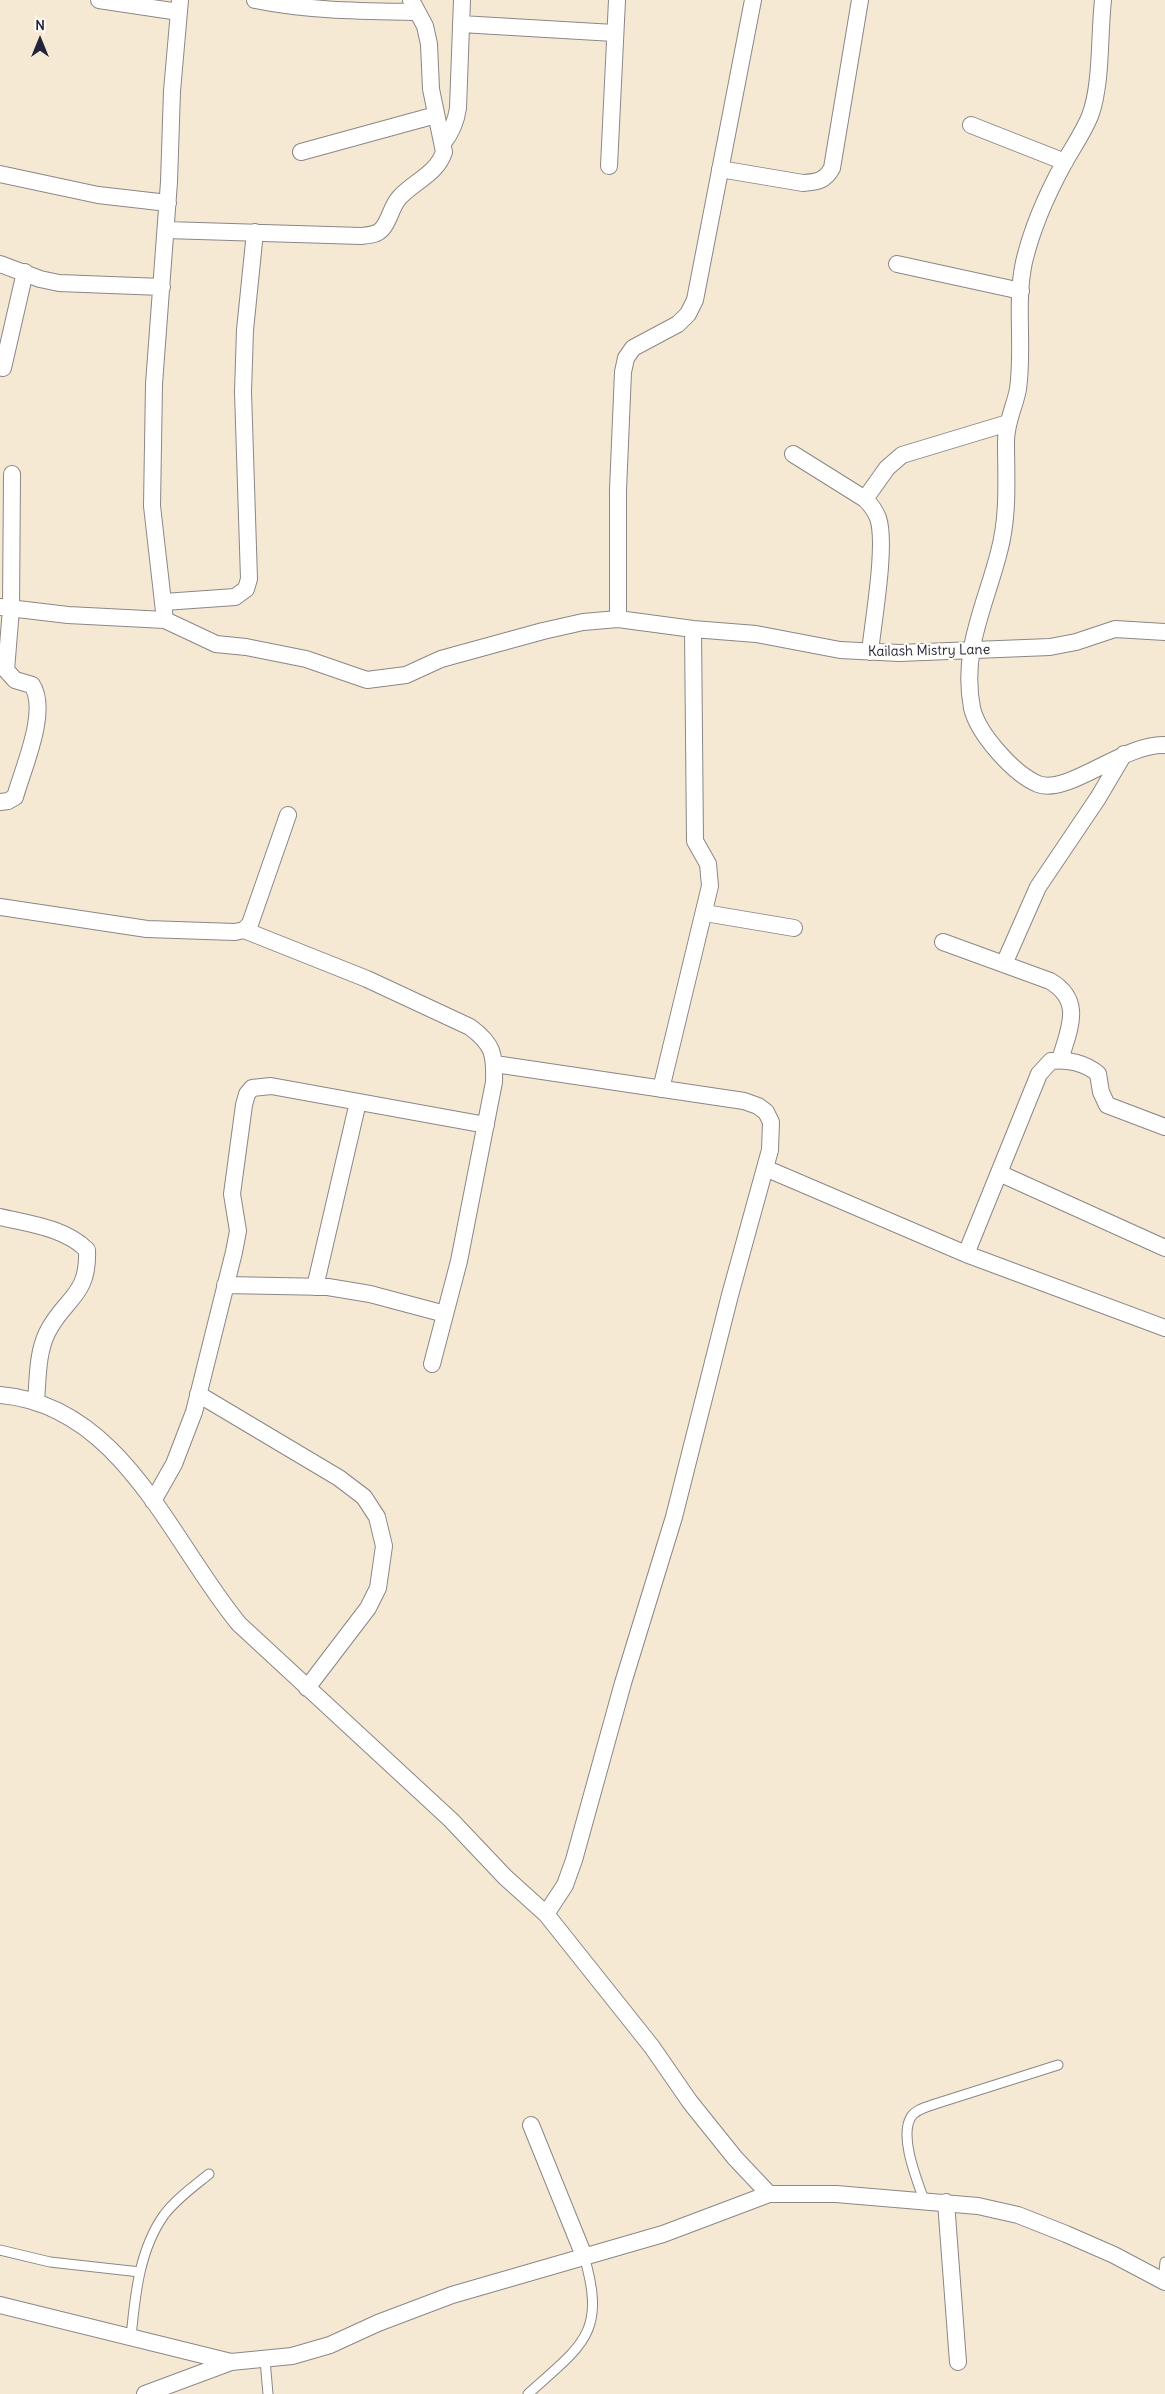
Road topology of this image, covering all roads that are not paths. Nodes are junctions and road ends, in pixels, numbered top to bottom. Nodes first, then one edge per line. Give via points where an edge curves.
1 (99, 0) edge
2 (255, 0) edge
3 (462, 0) edge
4 (616, 0) edge
5 (753, 0) edge
6 (860, 0) edge
7 (1103, 0) edge
8 (179, 6) edge
9 (414, 6) edge
10 (461, 24) junction
11 (614, 33) junction
12 (436, 115) junction
13 (971, 125) dead end
14 (443, 143) junction
15 (301, 152) dead end
16 (1065, 162) junction
17 (609, 166) dead end
18 (720, 169) junction
19 (0, 174) edge
20 (168, 203) junction
21 (166, 230) junction
22 (254, 232) junction
23 (0, 264) edge
24 (897, 264) dead end
25 (25, 272) junction
26 (162, 287) junction
27 (1021, 291) junction
28 (3, 368) dead end
29 (1008, 423) junction
30 (793, 454) dead end
31 (12, 474) dead end
32 (865, 499) junction
33 (164, 602) junction
34 (6, 608) edge
35 (618, 619) junction
36 (165, 620) junction
37 (693, 630) junction
38 (1165, 632) edge
39 (970, 651) junction
40 (870, 652) junction
41 (1165, 745) edge
42 (1124, 754) junction
43 (0, 802) edge
44 (288, 815) dead end
45 (0, 907) edge
46 (705, 913) junction
47 (794, 928) dead end
48 (244, 930) junction
49 (944, 942) dead end
50 (1004, 964) junction
51 (1060, 1060) junction
52 (495, 1064) junction
53 (660, 1089) junction
54 (358, 1102) junction
55 (486, 1126) junction
56 (1165, 1128) edge
57 (765, 1168) junction
58 (998, 1173) junction
59 (0, 1217) edge
60 (1165, 1248) edge
61 (966, 1254) junction
62 (225, 1285) junction
63 (315, 1287) junction
64 (445, 1314) junction
65 (1165, 1328) edge
66 (432, 1364) dead end
67 (198, 1394) junction
68 (0, 1395) edge
69 (36, 1401) junction
70 (153, 1501) junction
71 (307, 1688) junction
72 (546, 1914) junction
73 (1058, 2065) dead end
74 (531, 2125) dead end
75 (209, 2174) dead end
76 (769, 2194) junction
77 (924, 2200) junction
78 (946, 2202) junction
79 (0, 2250) edge
80 (584, 2256) junction
81 (1165, 2262) edge
82 (140, 2272) junction
83 (1164, 2282) edge
84 (0, 2305) edge
85 (131, 2337) junction
86 (265, 2360) junction
87 (231, 2362) junction
88 (958, 2362) dead end
89 (177, 2388) edge
90 (145, 2394) edge
91 (268, 2394) edge
92 (528, 2394) edge

1 - 8 street
2 - 9 street via 321,10
3 - 10 street
4 - 11 street
5 - 18 street
6 - 18 street via 832,168 827,177 803,183
7 - 16 street via 1096,86 1090,114
8 - 20 street
9 - 12 street via 425,26 429,44 428,71
10 - 11 street
10 - 14 street via 458,108 450,136
11 - 17 street
12 - 14 street
12 - 15 street
13 - 16 street
14 - 22 street via 441,160 398,198 382,230 374,234
16 - 27 street via 1034,230 1024,262
18 - 35 street via 692,307 678,324 633,348 626,358 618,490
19 - 20 street via 98,195
20 - 21 street
21 - 22 street
21 - 26 street
22 - 33 street via 243,392 249,579 246,589 234,597
23 - 25 street
24 - 27 street
25 - 26 street via 59,283
25 - 28 street
26 - 33 street via 154,384 152,506
27 - 29 street via 1018,390
29 - 32 street via 902,456 887,468
29 - 39 street via 1005,522
30 - 32 street
31 - 34 street
32 - 40 street via 879,520 880,537
33 - 36 street
34 - 36 street
34 - 43 street via 6,670 15,680 32,685 37,692 38,711 32,744 15,797
35 - 36 street, Kailash Mistry Lane via 582,622 543,631 442,659 406,675 367,680 306,659 216,644
35 - 37 street, Kailash Mistry Lane
37 - 40 street, Kailash Mistry Lane via 756,634 840,650
37 - 46 street via 694,828 695,841 708,864 710,875
38 - 39 street, Kailash Mistry Lane via 1115,629 1050,647
39 - 40 street, Kailash Mistry Lane
39 - 42 street via 969,686 973,711 992,745 1022,774 1039,784 1053,787
41 - 42 street via 1153,744
42 - 50 street via 1038,888
44 - 48 street via 250,924
45 - 48 street via 147,929
46 - 47 street
46 - 53 street
48 - 52 street via 367,979 470,1027 492,1048
49 - 50 street
50 - 51 street via 1050,981 1069,997 1070,1024
51 - 56 street via 1092,1068 1098,1074 1107,1105
51 - 58 street via 1051,1061 1039,1074
52 - 53 street
52 - 55 street
53 - 57 street via 744,1101 766,1112 771,1122 770,1150
54 - 55 street
54 - 62 street via 271,1086 252,1088 247,1094 232,1194 238,1231
54 - 63 street
55 - 64 street
57 - 61 street
57 - 72 street via 674,1517 622,1683 574,1860 566,1885
58 - 60 street
58 - 61 street
59 - 69 street via 58,1232 78,1240 87,1250 86,1276 73,1300 47,1333 41,1350
61 - 65 street
62 - 63 street
62 - 67 street
63 - 64 street via 370,1294
64 - 66 street
67 - 70 street via 186,1437
67 - 71 street via 339,1478 364,1497 377,1517 384,1546 378,1588 368,1608
68 - 69 street
69 - 70 street via 58,1410 95,1436 136,1478
70 - 71 street via 219,1600 239,1624
71 - 72 street via 451,1820 505,1877
72 - 76 street via 616,2000 690,2102
73 - 77 lane via 935,2104 911,2117 908,2144
74 - 80 street
75 - 82 lane via 163,2216
76 - 77 street via 836,2194
76 - 80 street via 663,2234
77 - 78 street
78 - 83 street via 1018,2215 1114,2255
78 - 88 street
79 - 82 lane via 50,2262
80 - 86 street via 452,2295 378,2322 330,2345
80 - 92 lane via 592,2285 591,2324 573,2354
81 - 83 lane
82 - 85 lane
84 - 85 street
85 - 87 street
86 - 87 street
86 - 91 lane
87 - 89 street
89 - 90 street

